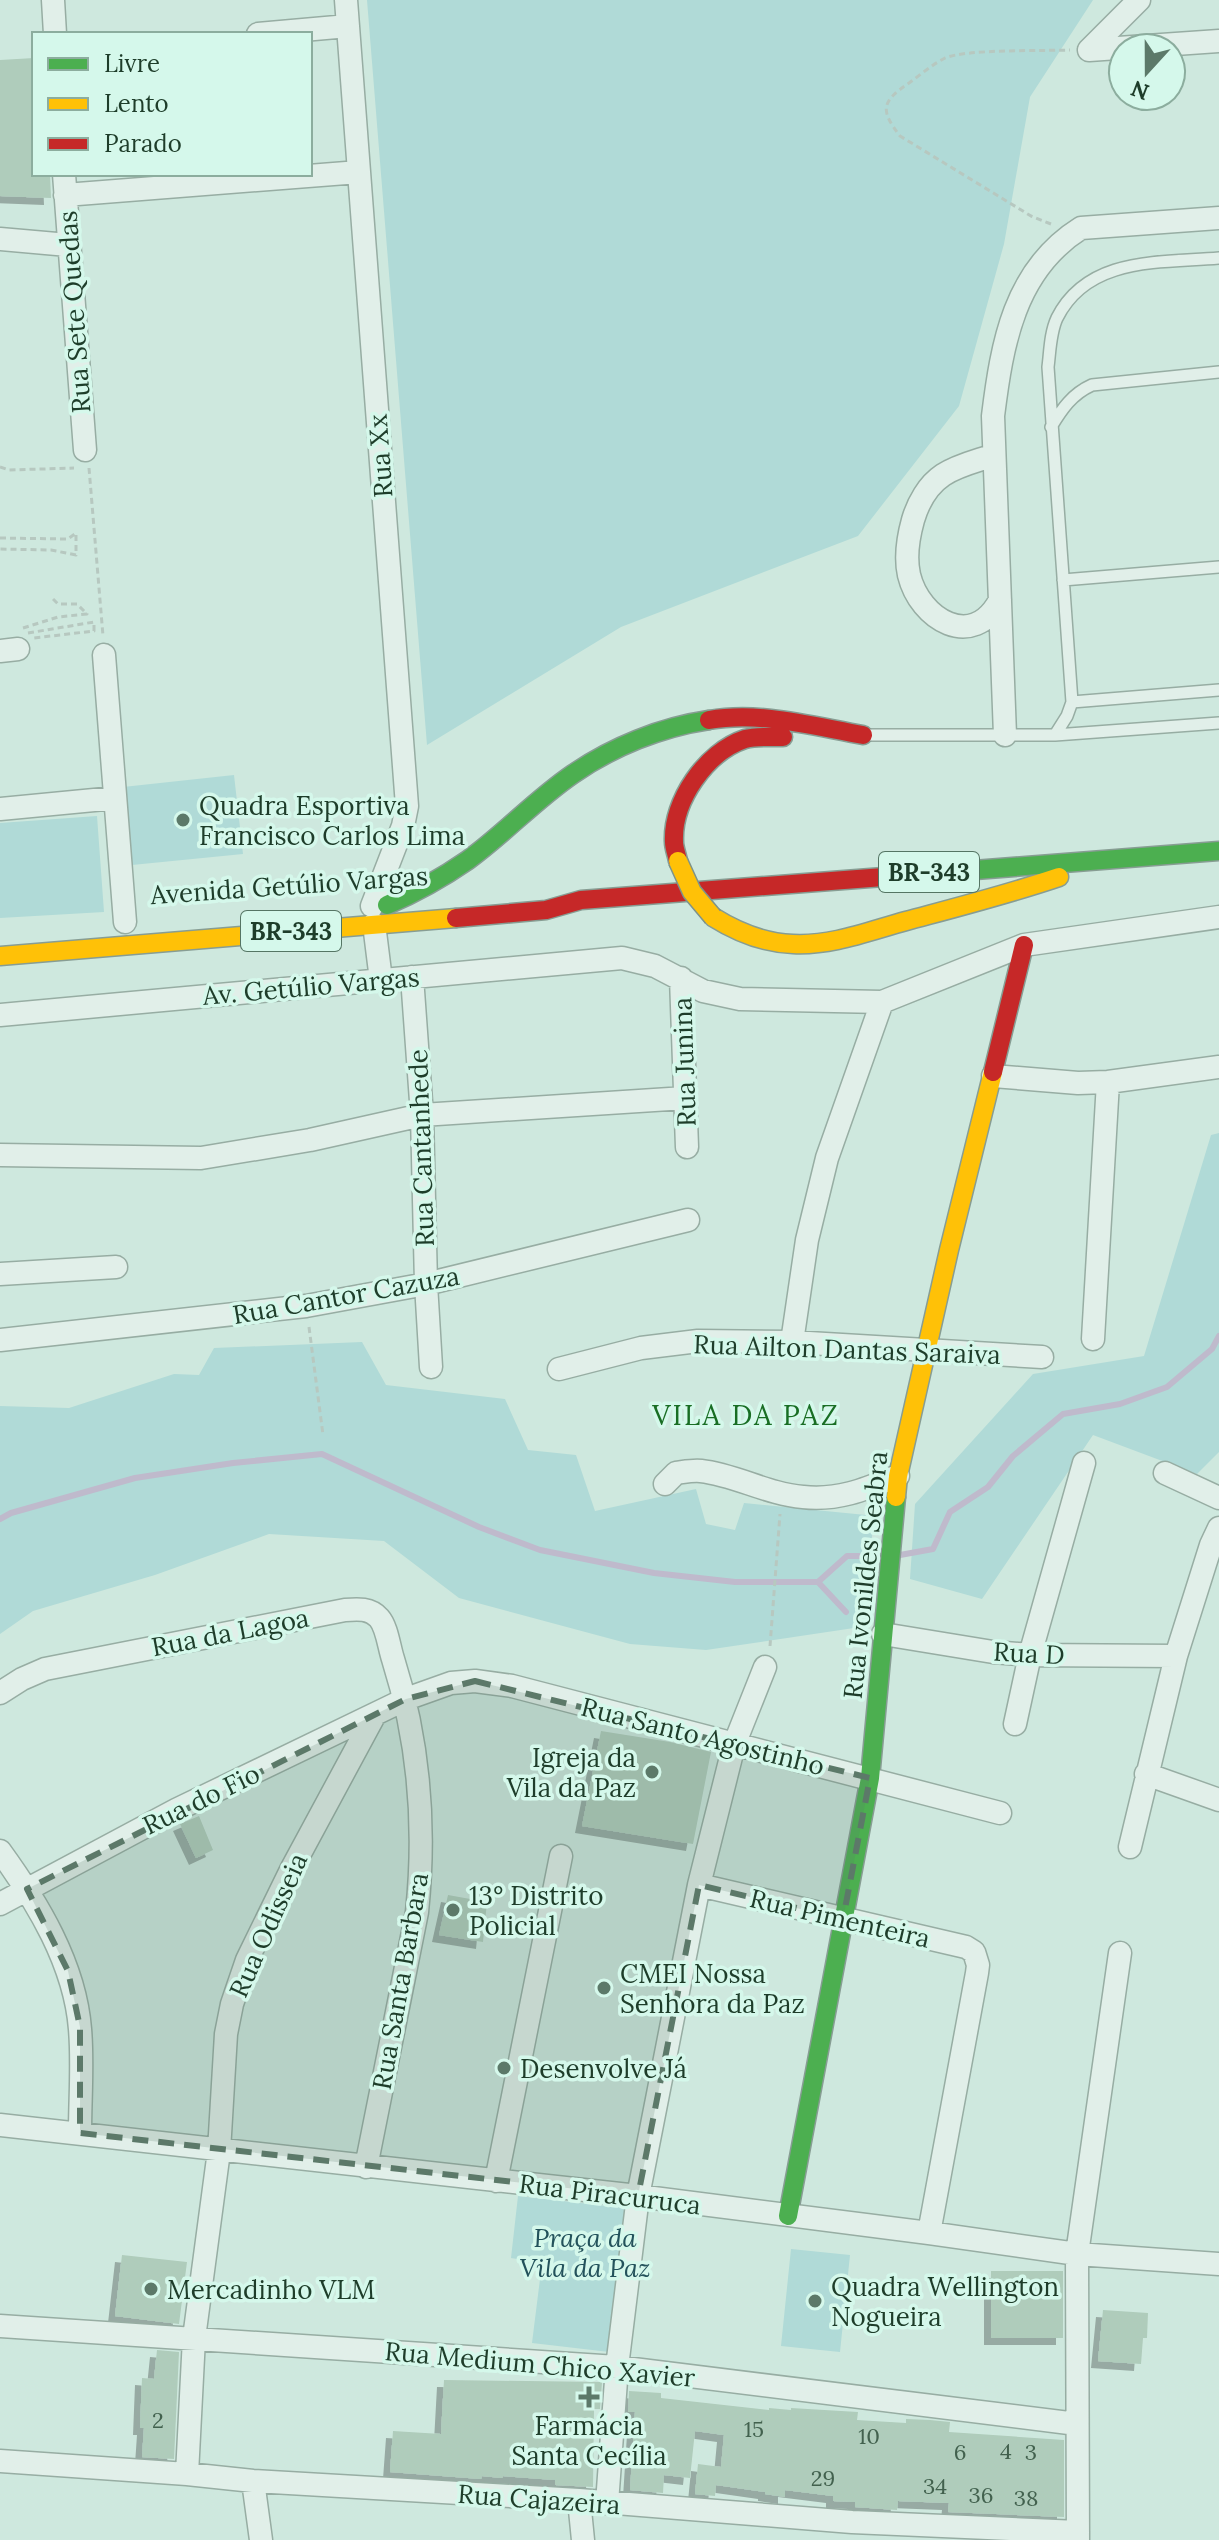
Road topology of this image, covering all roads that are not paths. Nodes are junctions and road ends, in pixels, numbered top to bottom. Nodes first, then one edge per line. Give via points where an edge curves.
1 (53, 0) edge
2 (346, 0) edge
3 (1139, 0) edge
4 (348, 26) junction
5 (55, 32) edge
6 (280, 32) edge
7 (1219, 41) edge
8 (359, 172) junction
9 (312, 174) edge
10 (261, 176) edge
11 (65, 184) edge
12 (1219, 218) edge
13 (0, 239) edge
14 (68, 245) junction
15 (1219, 258) edge
16 (1219, 372) edge
17 (1051, 427) junction
18 (87, 454) road end
19 (994, 455) junction
20 (1219, 567) edge
21 (1063, 580) junction
22 (1000, 600) junction
23 (104, 655) road end
24 (1219, 690) edge
25 (1072, 702) junction
26 (1219, 723) edge
27 (863, 735) junction
28 (1005, 735) junction
29 (1055, 735) junction
30 (115, 798) junction
31 (0, 809) edge
32 (1219, 851) edge
33 (1115, 857) junction
34 (545, 892) dead end
35 (581, 900) junction
36 (435, 901) dead end
37 (372, 910) junction
38 (1219, 917) edge
39 (133, 922) joint
40 (101, 924) dead end
41 (1024, 945) junction
42 (0, 956) edge
43 (412, 977) junction
44 (681, 978) junction
45 (381, 980) junction
46 (882, 1002) junction
47 (0, 1015) edge
48 (1219, 1067) edge
49 (993, 1076) junction
50 (1108, 1082) junction
51 (685, 1098) junction
52 (422, 1115) junction
53 (687, 1147) dead end
54 (0, 1155) edge
55 (688, 1220) dead end
56 (116, 1267) dead end
57 (0, 1274) edge
58 (426, 1284) junction
59 (1093, 1339) dead end
60 (0, 1340) edge
61 (792, 1342) junction
62 (927, 1349) junction
63 (1042, 1357) dead end
64 (431, 1367) dead end
65 (559, 1369) dead end
66 (1084, 1463) dead end
67 (1165, 1473) dead end
68 (898, 1476) junction
69 (665, 1484) dead end
70 (1219, 1498) edge
71 (1215, 1536) edge
72 (883, 1634) junction
73 (1030, 1655) junction
74 (767, 1656) road end
75 (1176, 1656) junction
76 (0, 1693) edge
77 (406, 1699) junction
78 (374, 1716) junction
79 (1015, 1724) dead end
80 (734, 1745) junction
81 (1146, 1774) junction
82 (870, 1778) junction
83 (1219, 1800) edge
84 (1000, 1813) dead end
85 (1130, 1847) dead end
86 (0, 1851) edge
87 (561, 1856) dead end
88 (699, 1885) junction
89 (27, 1889) junction
90 (0, 1904) edge
91 (843, 1919) junction
92 (1120, 1953) dead end
93 (0, 2125) edge
94 (80, 2133) junction
95 (219, 2151) junction
96 (366, 2167) junction
97 (496, 2181) junction
98 (638, 2196) junction
99 (788, 2216) junction
100 (929, 2233) junction
101 (1077, 2254) junction
102 (1219, 2264) edge
103 (0, 2326) edge
104 (194, 2338) junction
105 (617, 2367) junction
106 (1077, 2424) junction
107 (0, 2461) edge
108 (187, 2474) junction
109 (253, 2481) junction
110 (579, 2500) junction
111 (607, 2503) junction
112 (853, 2531) edge
113 (1078, 2536) edge
114 (261, 2540) edge
115 (583, 2540) edge

1 - 5 street
2 - 4 street, Rua Xx
3 - 7 street via 1089,50
4 - 6 street
4 - 8 street, Rua Xx
8 - 9 street
8 - 37 street, Rua Xx via 407,806
10 - 11 street
11 - 14 street, Rua Sete Quedas
12 - 19 street via 1081,228 1063,239 1037,267 1011,322 999,367
13 - 14 street
14 - 18 street, Rua Sete Quedas
15 - 17 lane via 1120,267 1080,288 1057,318 1051,341
16 - 17 lane via 1092,385 1069,401
17 - 21 lane
19 - 22 street
19 - 22 street via 953,469 933,483 915,514 907,563 923,604 945,623 959,627 985,621
20 - 21 lane
21 - 25 lane
22 - 28 street
23 - 30 street
24 - 25 lane
25 - 29 lane
26 - 29 lane
27 - 28 lane
27 - 33 main road, bridge via 749,738 715,755 698,773 677,815 674,842 692,893 713,917 758,940 796,944 847,937 1021,890
27 - 37 main road via 730,716 644,736 573,774 468,860 419,891
28 - 29 lane
30 - 31 street
30 - 39 street
32 - 33 main road, Avenida Getúlio Vargas / BR-343
33 - 35 main road, Avenida Getúlio Vargas / BR-343
34 - 35 main road, Avenida Getúlio Vargas / BR-343
35 - 37 main road, Avenida Getúlio Vargas / BR-343 via 546,910
36 - 37 main road, Avenida Getúlio Vargas / BR-343
37 - 42 main road, Avenida Getúlio Vargas / BR-343
37 - 45 street
38 - 41 street
39 - 40 main road, Avenida Getúlio Vargas
41 - 46 street
41 - 49 main road, Rua Ivonildes Seabra
43 - 44 street, Av. Getúlio Vargas via 622,958
43 - 45 street, Av. Getúlio Vargas
43 - 52 street, Rua Cantanhede
44 - 46 street via 703,991 740,999
44 - 51 street, Rua Junina
45 - 47 street, Av. Getúlio Vargas
46 - 61 street via 827,1158 807,1240
48 - 50 street
49 - 50 street
49 - 62 main road, Rua Ivonildes Seabra
50 - 59 street
51 - 52 street
51 - 53 street, Rua Junina
52 - 54 street via 201,1158
52 - 58 street, Rua Cantanhede
55 - 58 street, Rua Cantor Cazuza
56 - 57 street
58 - 60 street, Rua Cantor Cazuza via 306,1306
58 - 64 street, Rua Cantanhede
61 - 62 street, Rua Ailton Dantas Saraiva
61 - 65 street, Rua Ailton Dantas Saraiva via 684,1342
62 - 63 street, Rua Ailton Dantas Saraiva
62 - 68 main road, Rua Ivonildes Seabra
66 - 73 street
67 - 70 street
68 - 69 street via 857,1493 824,1498 782,1494 699,1471 676,1473
68 - 72 main road, Rua Ivonildes Seabra
71 - 75 street
72 - 73 street, Rua D
72 - 82 main road, Rua Ivonildes Seabra
73 - 75 street, Rua D
73 - 79 street
74 - 80 street
75 - 81 street
76 - 77 street, Rua da Lagoa via 45,1669 360,1609 381,1620
77 - 78 street, Rua do Fio
77 - 80 street, Rua Santo Agostinho via 451,1683 512,1686
77 - 96 street, Rua Santa Barbara via 419,1784 421,1871
78 - 89 street, Rua do Fio via 176,1810
78 - 95 street, Rua Odisseia via 247,1960 226,2034
80 - 82 street, Rua Santo Agostinho
80 - 88 street
81 - 83 street
81 - 85 street
82 - 84 street, Rua Santo Agostinho
82 - 91 main road, Rua Ivonildes Seabra
86 - 89 street
87 - 97 street
88 - 91 street, Rua Pimenteira
88 - 98 street
89 - 90 street, Rua do Fio
89 - 94 street via 68,1971 80,2027
91 - 99 main road, Rua Ivonildes Seabra
91 - 100 street, Rua Pimenteira via 966,1947 977,1958
92 - 101 street
93 - 94 street, Rua Piracuruca
94 - 95 street, Rua Piracuruca
95 - 96 street, Rua Piracuruca
95 - 104 street, Rua Odisseia
96 - 97 street, Rua Piracuruca
97 - 98 street, Rua Piracuruca
98 - 99 street, Rua Piracuruca
98 - 105 street
99 - 100 street, Rua Piracuruca
100 - 101 street, Rua Piracuruca
101 - 102 street, Rua Piracuruca
101 - 106 street
103 - 104 street, Rua Medium Chico Xavier
104 - 105 street, Rua Medium Chico Xavier
104 - 108 street, Rua Odisseia
105 - 106 street, Rua Medium Chico Xavier
105 - 111 street
106 - 113 street
107 - 108 street, Rua Cajazeira
108 - 109 street, Rua Cajazeira
109 - 110 street, Rua Cajazeira
109 - 114 street
110 - 111 street, Rua Cajazeira
110 - 115 street
111 - 112 street, Rua Cajazeira
112 - 113 street, Rua Cajazeira

